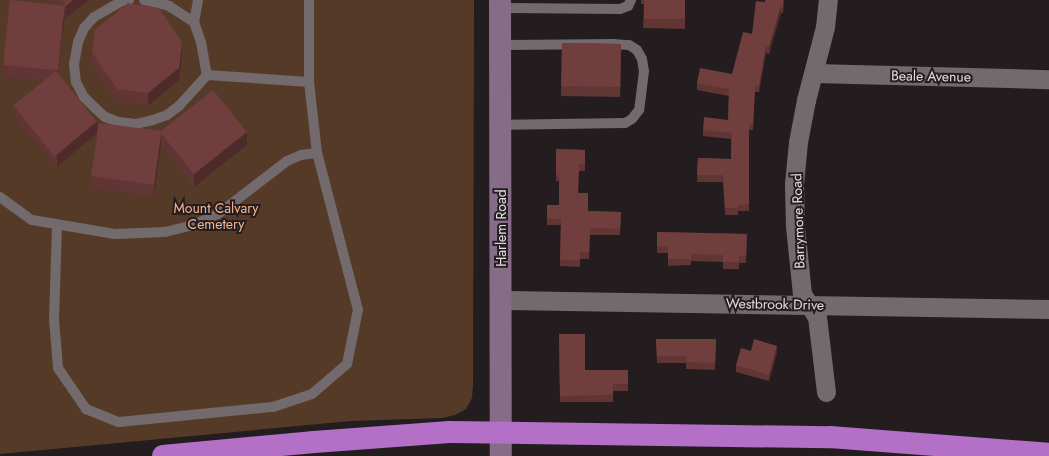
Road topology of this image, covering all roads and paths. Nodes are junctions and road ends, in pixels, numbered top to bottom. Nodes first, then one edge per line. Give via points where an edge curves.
1 (129, 0) edge
2 (144, 0) edge
3 (198, 0) edge
4 (309, 0) edge
5 (631, 0) edge
6 (828, 0) edge
7 (500, 4) edge
8 (194, 22) junction
9 (500, 46) junction
10 (814, 73) junction
11 (207, 75) junction
12 (1049, 78) edge
13 (309, 82) junction
14 (501, 125) junction
15 (317, 153) junction
16 (0, 197) edge
17 (57, 225) junction
18 (502, 300) junction
19 (808, 305) junction
20 (1049, 309) edge
21 (826, 392) dead end
22 (501, 432) junction
23 (1049, 454) edge
24 (163, 456) edge
25 (501, 456) edge

1 - 11 lane via 122,1 94,17 84,28 78,42 74,64 76,82 84,97 95,108 105,117 119,122 136,124 153,120 167,115 179,106
2 - 8 lane via 169,6
3 - 8 lane
4 - 13 lane
5 - 7 lane via 628,6 620,8
6 - 10 street, Barrymore Road via 826,27
7 - 9 main road, Harlem Road
8 - 11 lane via 201,42
9 - 14 main road, Harlem Road
9 - 14 lane via 629,45 637,50 644,71 639,110 632,120 625,123
10 - 12 street, Beale Avenue
10 - 19 street, Barrymore Road via 798,142 794,184 795,226 802,294
11 - 13 lane
13 - 15 lane
14 - 18 main road, Harlem Road
15 - 17 lane via 301,155 287,161 218,214 193,225 165,232 115,234
15 - 17 lane via 358,310 347,364 312,394 273,407 118,422 86,409 58,368 54,319
16 - 17 lane via 32,220
18 - 19 street, Westbrook Drive
18 - 22 main road, Harlem Road
19 - 20 street, Westbrook Drive
19 - 21 street, Barrymore Road via 817,317
22 - 23 highway via 830,437
22 - 24 highway via 450,432 321,441
22 - 25 main road, Harlem Road

